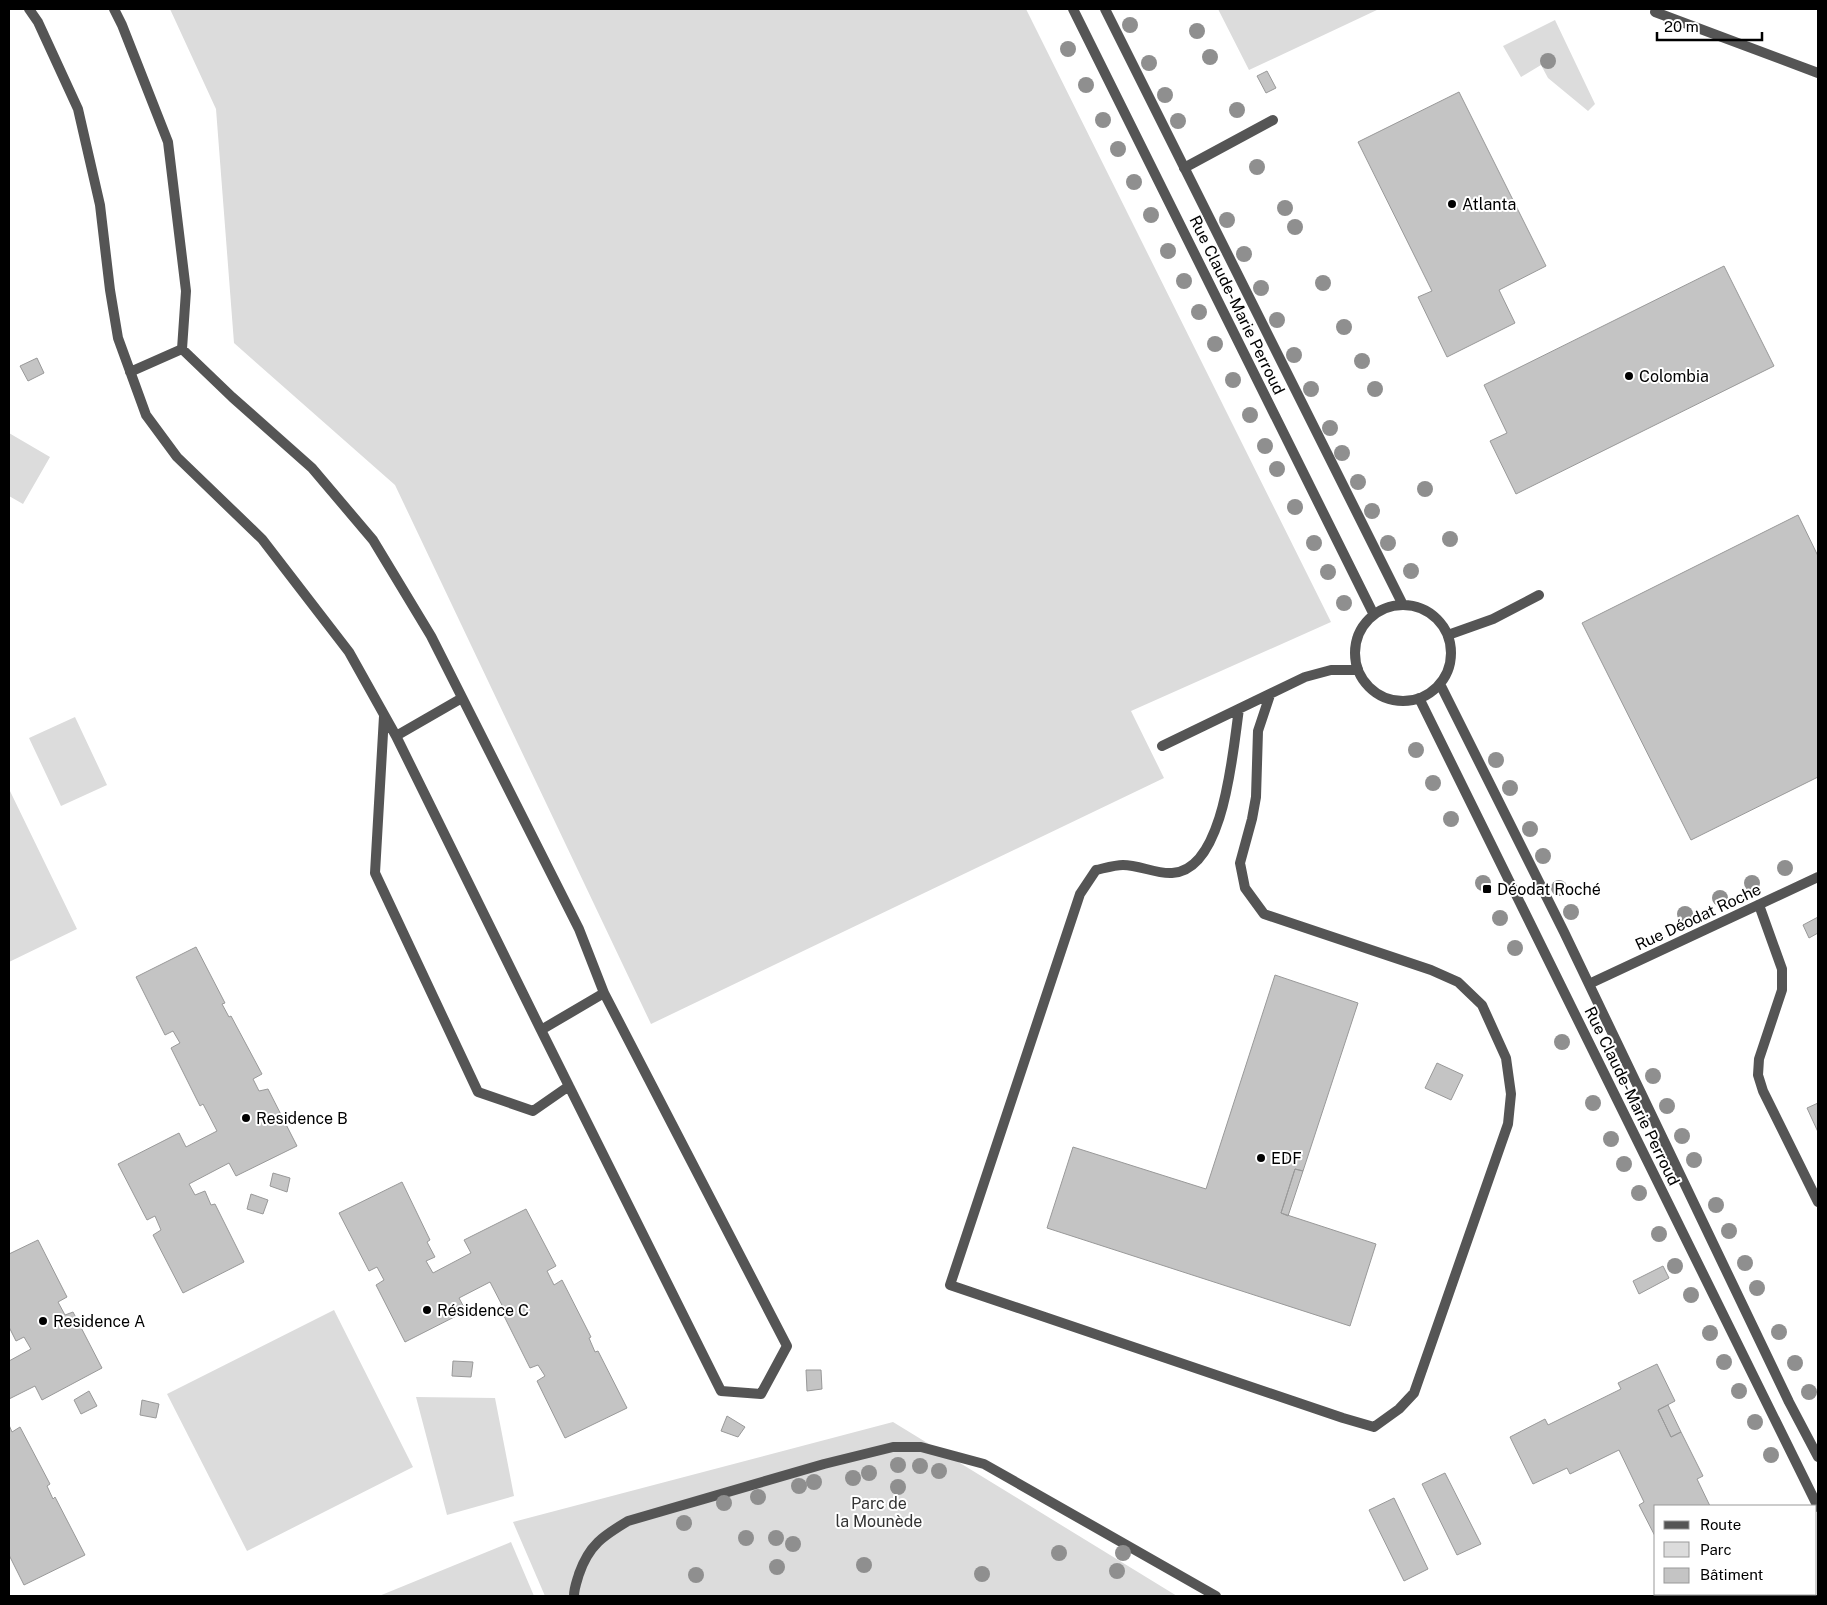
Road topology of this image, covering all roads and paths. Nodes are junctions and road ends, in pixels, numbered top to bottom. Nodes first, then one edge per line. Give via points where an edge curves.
1 (29, 9) edge
2 (114, 9) edge
3 (1073, 9) edge
4 (1105, 9) edge
5 (1656, 12) dead end
6 (1818, 73) edge
7 (1273, 120) dead end
8 (1184, 168) junction
9 (182, 349) junction
10 (130, 372) junction
11 (1539, 595) dead end
12 (1403, 605) junction
13 (1374, 615) junction
14 (1448, 635) junction
15 (1358, 670) junction
16 (1440, 684) junction
17 (1270, 695) junction
18 (462, 698) junction
19 (1419, 698) junction
20 (1239, 709) junction
21 (384, 715) junction
22 (396, 736) junction
23 (1162, 746) dead end
24 (1818, 877) edge
25 (1759, 905) junction
26 (1590, 984) junction
27 (604, 993) junction
28 (541, 1030) junction
29 (569, 1086) junction
30 (1818, 1202) edge
31 (1818, 1457) edge
32 (1818, 1507) edge
33 (574, 1596) edge
34 (1216, 1596) edge

1 - 10 street via 78,109 100,205 118,338
2 - 9 street via 168,142 186,291
3 - 13 street, Rue Claude-Marie Perroud
4 - 8 street, Rue Claude-Marie Perroud
5 - 6 street
7 - 8 street
8 - 12 street, Rue Claude-Marie Perroud
9 - 10 street
9 - 18 street via 312,468 373,540 431,636
10 - 21 street via 146,415 177,457 262,539 349,652
11 - 14 street via 1492,619
12 - 13 street via 1387,607
12 - 14 street via 1422,608 1437,619
13 - 15 street via 1363,626 1357,639
14 - 16 street via 1451,652 1448,669
15 - 17 street via 1331,670 1305,677
15 - 19 street via 1367,685 1382,696 1401,701
16 - 19 street
16 - 26 street, Rue Claude-Marie Perroud
17 - 20 street
17 - 20 street via 1258,731 1256,796 1240,863 1245,888 1264,914 1458,982 1482,1005 1506,1058 1511,1094 1508,1124 1414,1393 1400,1409 1374,1427 950,1285 1080,894 1096,870 1122,865 1173,873 1195,865 1212,841 1227,792
18 - 22 street
18 - 27 street via 579,929
19 - 32 street, Rue Claude-Marie Perroud
20 - 23 street
21 - 22 street
21 - 29 street via 375,873 478,1092 533,1111
22 - 28 street
24 - 25 street, Rue Déodat Roche
25 - 26 street, Rue Déodat Roche
25 - 30 street via 1782,969 1782,990 1759,1059 1758,1075
26 - 31 street, Rue Claude-Marie Perroud
27 - 28 street
27 - 29 street via 787,1346 761,1394 721,1391
28 - 29 street
33 - 34 street via 585,1557 603,1536 628,1521 824,1464 893,1447 921,1447 984,1464

